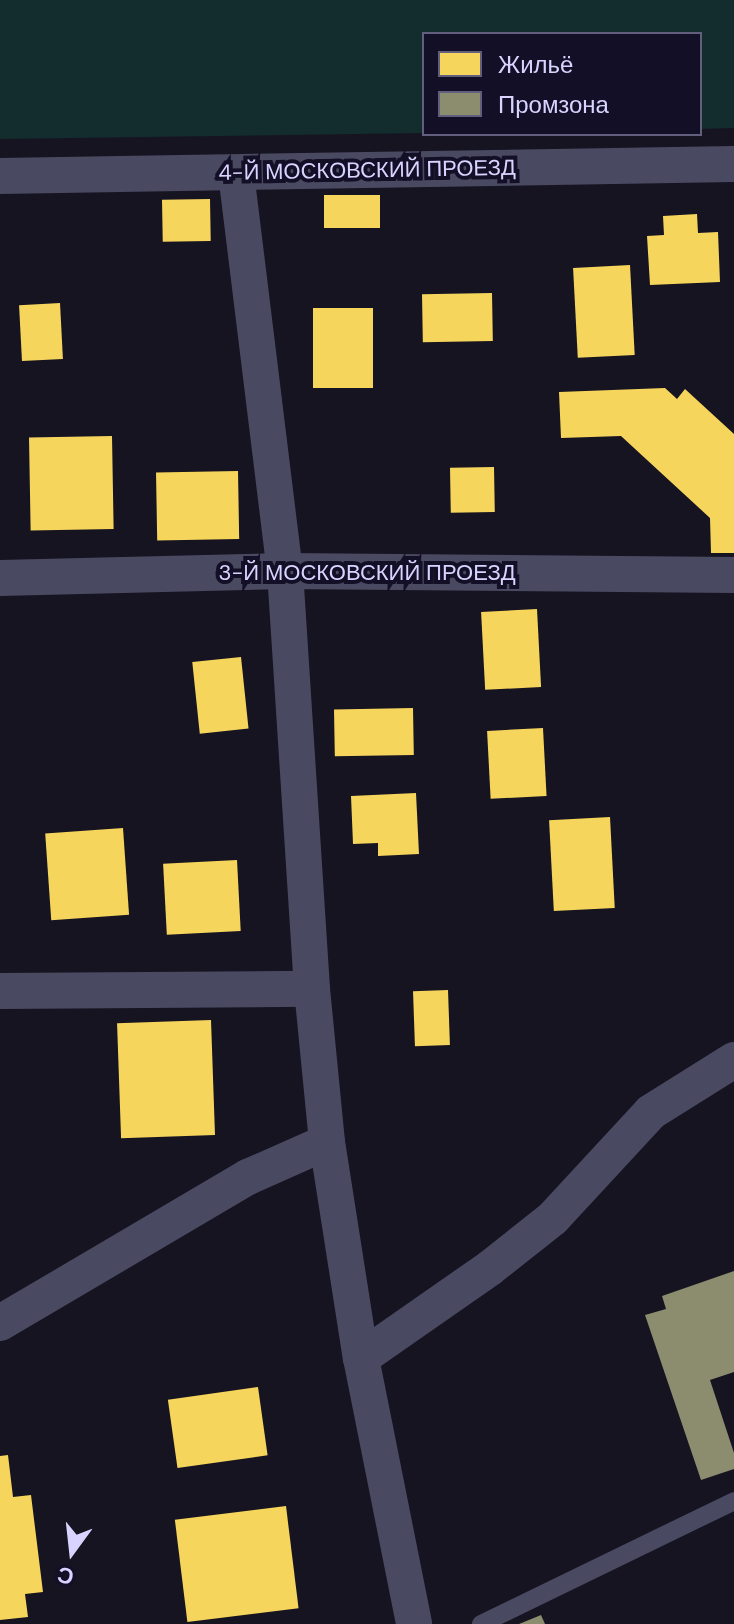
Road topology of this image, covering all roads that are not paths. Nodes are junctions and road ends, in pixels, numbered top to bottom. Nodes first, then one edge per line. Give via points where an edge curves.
1 (734, 164) edge
2 (236, 173) junction
3 (0, 176) edge
4 (285, 571) junction
5 (734, 575) edge
6 (0, 578) edge
7 (312, 989) junction
8 (0, 991) edge
9 (734, 1060) edge
10 (327, 1142) junction
11 (0, 1323) edge
12 (361, 1358) junction
13 (734, 1501) edge
14 (414, 1624) edge
15 (481, 1624) edge

1 - 2 street, 4-Й МОСКОВСКИЙ ПРОЕЗД
2 - 3 street, 4-Й МОСКОВСКИЙ ПРОЕЗД
2 - 4 street
4 - 5 street, 3-Й МОСКОВСКИЙ ПРОЕЗД
4 - 6 street, 3-Й МОСКОВСКИЙ ПРОЕЗД
4 - 7 street
7 - 8 street
7 - 10 street
9 - 12 street via 651,1112 553,1218
10 - 11 street via 248,1177
10 - 12 street
12 - 14 street
13 - 15 lane

